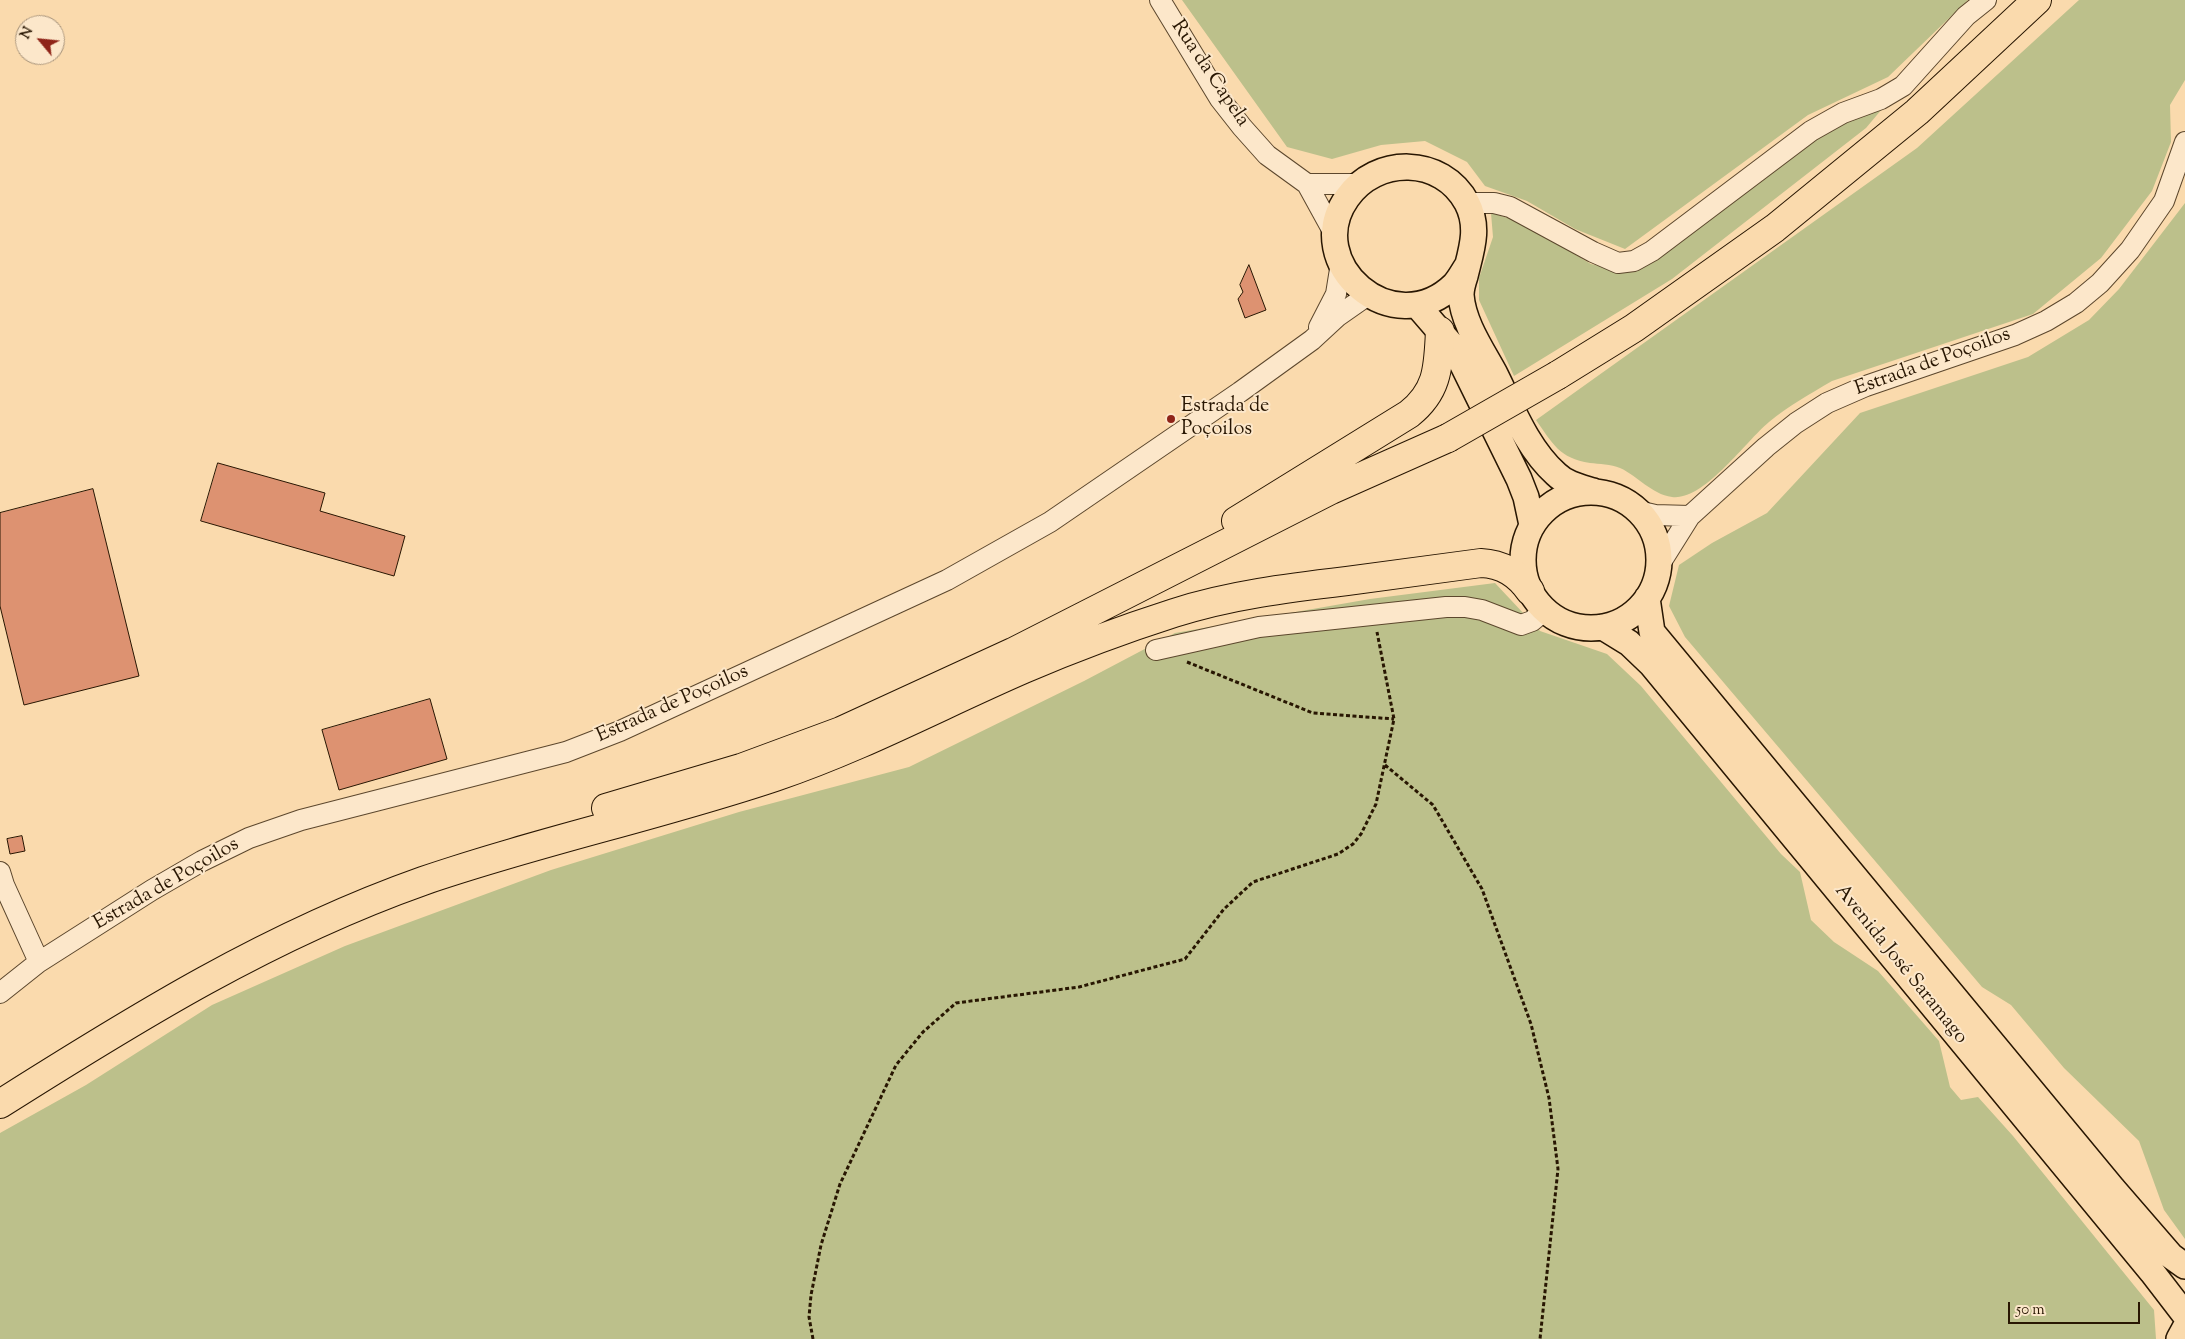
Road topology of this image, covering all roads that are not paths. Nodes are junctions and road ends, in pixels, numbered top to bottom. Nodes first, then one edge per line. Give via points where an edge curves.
1 (1160, 0) edge
2 (1986, 0) edge
3 (2038, 0) edge
4 (2185, 142) edge
5 (1307, 184) junction
6 (1359, 184) junction
7 (2185, 187) edge
8 (2164, 201) junction
9 (1467, 203) junction
10 (1335, 235) junction
11 (1341, 263) junction
12 (1468, 266) junction
13 (1368, 296) junction
14 (1417, 305) junction
15 (1440, 331) junction
16 (1312, 340) junction
17 (1593, 492) junction
18 (1638, 510) junction
19 (1690, 516) junction
20 (1532, 525) junction
21 (1658, 566) junction
22 (1647, 598) junction
23 (1537, 601) junction
24 (1603, 627) junction
25 (1156, 650) road end
26 (1019, 660) junction
27 (0, 872) edge
28 (39, 962) junction
29 (0, 993) edge
30 (0, 1082) edge
31 (0, 1104) edge
32 (2185, 1266) edge
33 (2185, 1315) edge
34 (2185, 1328) edge
35 (2179, 1339) edge

1 - 5 street, Rua da Capela via 1220,99 1242,127 1267,154
2 - 9 street via 1966,16 1903,86 1811,131 1652,252 1634,261 1618,263 1601,256 1510,207 1494,203
3 - 26 highway, bridge via 1917,112 1775,228 1634,328 1324,510
4 - 8 street, Estrada de Poçoilos
5 - 6 street
5 - 10 street, Rua da Capela
6 - 9 main road, Estrada de Poçoilos via 1376,172 1396,167 1417,167 1437,174 1454,186
6 - 10 main road, Estrada de Poçoilos via 1346,199 1338,216
7 - 8 street, Estrada de Poçoilos
8 - 19 street, Estrada de Poçoilos via 2130,250 2100,283 2076,303 2015,334 1866,386 1827,403 1766,447
9 - 12 main road, Estrada de Poçoilos via 1474,224 1474,246
10 - 11 main road, Estrada de Poçoilos
11 - 13 main road, Estrada de Poçoilos via 1352,282
11 - 16 street, Estrada de Poçoilos via 1336,294
12 - 14 main road, Estrada de Poçoilos via 1455,284 1437,298
12 - 17 main road, Estrada de Poçoilos via 1461,292 1466,320 1529,441 1557,475
13 - 14 main road, Estrada de Poçoilos via 1400,306
13 - 16 street, Estrada de Poçoilos via 1338,316
14 - 15 main road
15 - 20 main road via 1455,350 1518,479
15 - 26 highway via 1437,371 1432,387 1422,403 1408,414
16 - 28 street, Estrada de Poçoilos via 1050,522 947,580 620,731 566,752 301,820 249,838 152,890
17 - 18 main road, Estrada de Poçoilos via 1613,495
17 - 20 main road, Estrada de Poçoilos via 1558,500
18 - 19 street, Estrada de Poçoilos via 1655,515
18 - 21 main road, Estrada de Poçoilos via 1656,542
19 - 21 street, Estrada de Poçoilos
20 - 23 main road, Estrada de Poçoilos via 1523,558 1526,581
21 - 22 main road, Estrada de Poçoilos
22 - 24 main road, Estrada de Poçoilos via 1627,617
22 - 32 main road, Avenida José Saramago via 1652,632 2113,1189 2172,1256
23 - 24 main road, Estrada de Poçoilos via 1566,623 1578,627
23 - 25 street via 1532,622 1521,625 1482,610 1446,607 1260,627
23 - 26 highway via 1514,573 1481,563 1232,597
24 - 33 main road, Avenida José Saramago via 1629,643 1652,665
26 - 30 highway via 741,768 460,850 322,902 194,964
26 - 31 highway via 836,754 778,776 688,805 497,857 355,907 266,947 193,986
27 - 28 street
28 - 29 street, Estrada de Poçoilos
34 - 35 main road

